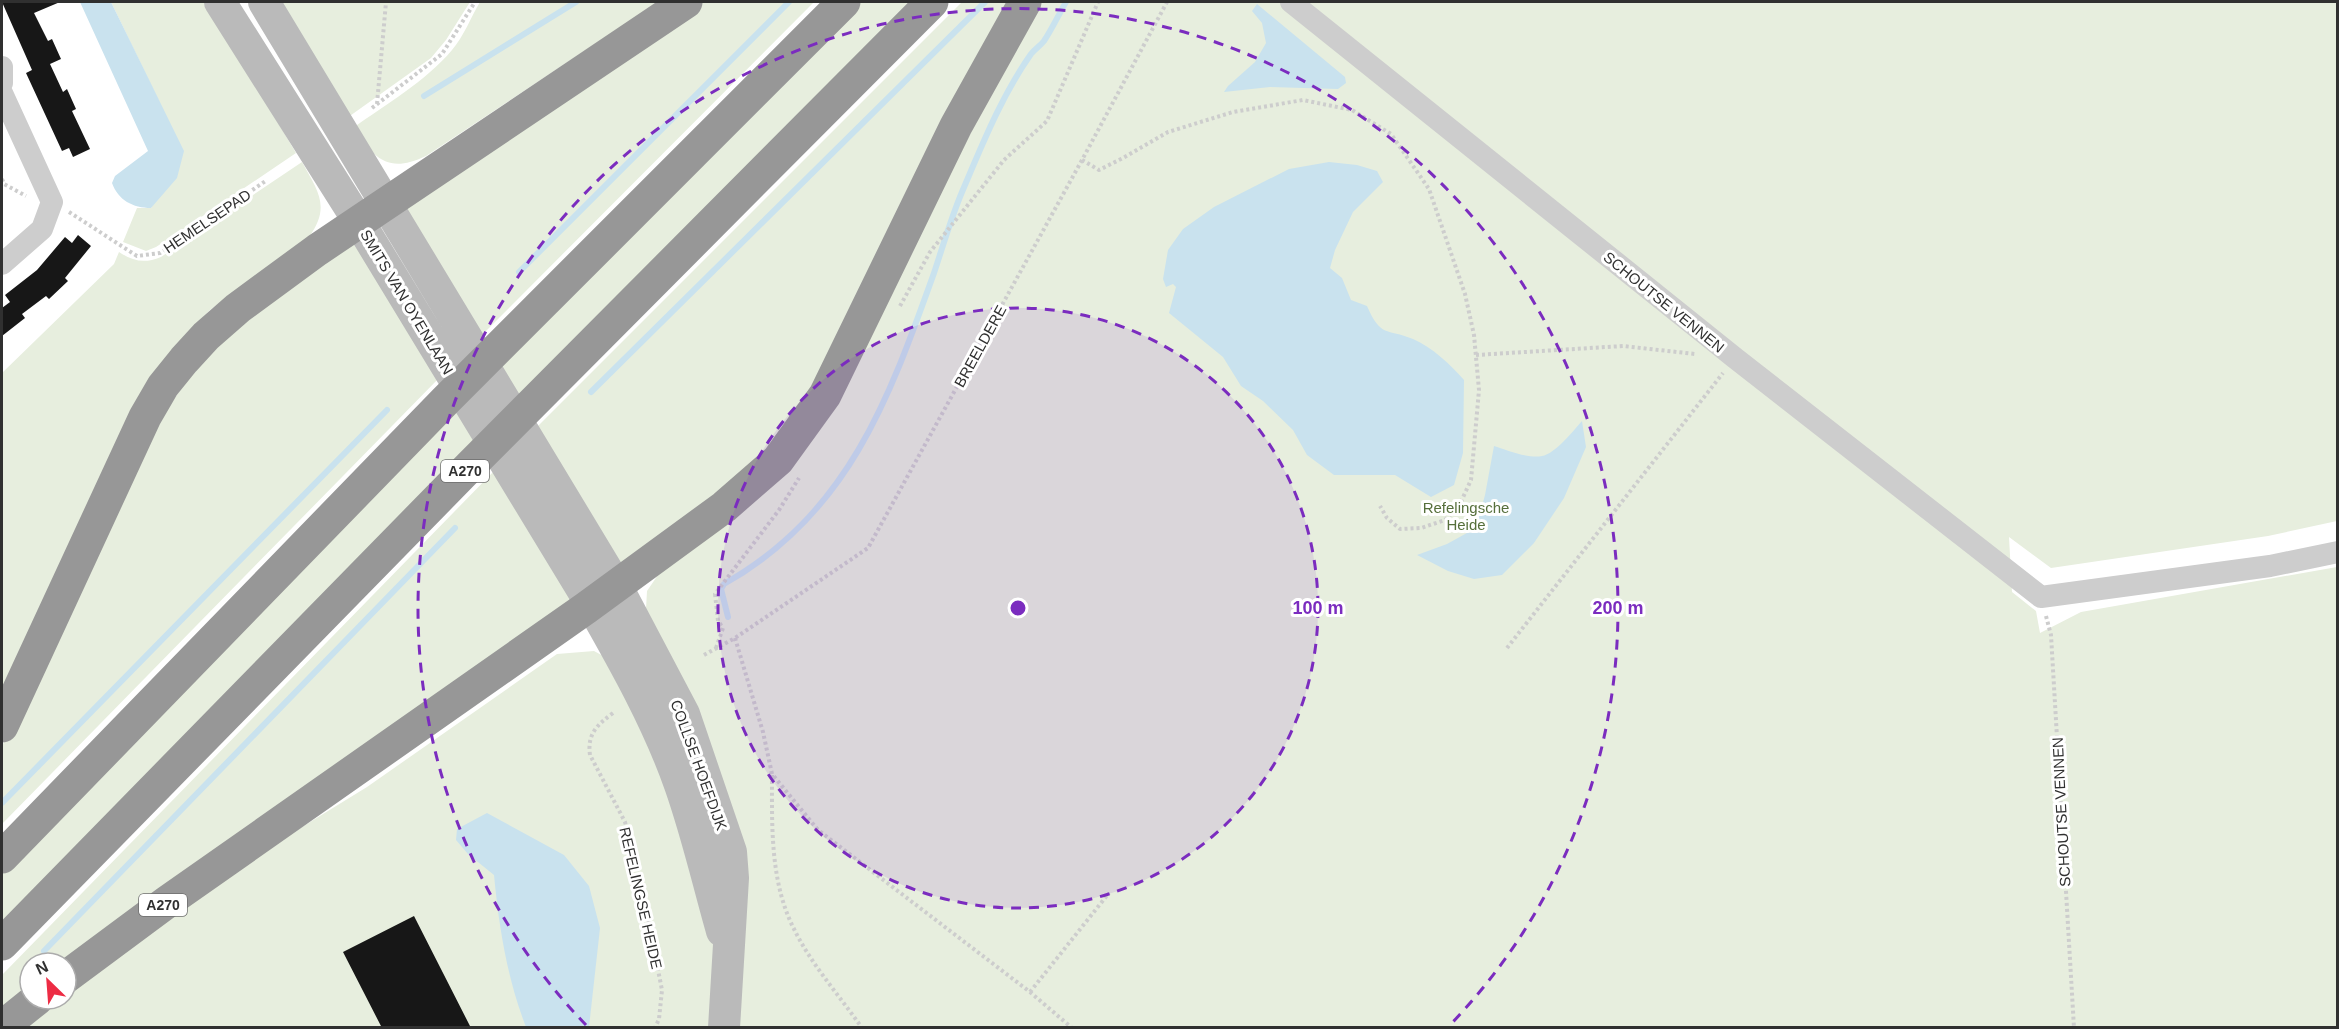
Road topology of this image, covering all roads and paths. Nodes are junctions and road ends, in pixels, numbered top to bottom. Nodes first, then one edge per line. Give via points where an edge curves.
1 (220, 2) edge
2 (264, 2) edge
3 (386, 2) edge
4 (475, 2) edge
5 (687, 2) edge
6 (844, 2) edge
7 (932, 2) edge
8 (1024, 2) edge
9 (1098, 2) edge
10 (1167, 2) edge
11 (1291, 2) edge
12 (2, 67) edge
13 (2, 83) edge
14 (2, 93) edge
15 (377, 104) junction
16 (372, 108) dead end
17 (1082, 160) junction
18 (267, 180) dead end
19 (52, 201) junction
20 (373, 214) junction
21 (2, 264) edge
22 (897, 310) dead end
23 (1476, 355) junction
24 (1735, 358) junction
25 (800, 476) dead end
26 (1380, 506) dead end
27 (2337, 552) edge
28 (603, 595) junction
29 (2041, 597) junction
30 (735, 638) junction
31 (1507, 648) dead end
32 (716, 649) junction
33 (704, 655) dead end
34 (613, 714) dead end
35 (2, 726) edge
36 (772, 774) junction
37 (2, 857) edge
38 (1109, 893) dead end
39 (2, 944) edge
40 (78, 967) edge
41 (1030, 992) junction
42 (22, 1011) edge
43 (2, 1027) edge
44 (655, 1028) edge
45 (724, 1028) edge
46 (862, 1028) edge
47 (1072, 1028) edge
48 (2074, 1028) edge

1 - 20 main road, SMITS VAN OYENLAAN
2 - 20 main road, SMITS VAN OYENLAAN
3 - 15 path
4 - 15 path via 442,54
5 - 20 highway
6 - 37 highway via 446,400
7 - 39 highway, A270
8 - 28 highway, A270 via 956,126 825,395 805,424 778,460 753,483
9 - 22 path via 1047,121 1004,159 930,252
10 - 17 path, BREELDERE
11 - 24 street, SCHOUTSE VENNEN
12 - 13 street
14 - 19 street
15 - 16 path
17 - 23 path via 1098,170 1168,132 1233,112 1303,100 1352,110 1391,134 1429,189 1466,294
17 - 30 path, BREELDERE via 868,548
18 - 19 path, HEMELSEPAD via 160,253 137,256
19 - 21 street via 42,229
20 - 28 main road, SMITS VAN OYENLAAN via 432,341 521,489
20 - 28 main road, SMITS VAN OYENLAAN via 454,318 543,465
20 - 35 highway via 238,308 206,336 163,387 129,448
23 - 24 path via 1623,346
23 - 26 path via 1479,390 1471,480 1459,506 1445,520 1421,528 1400,529
24 - 29 street, SCHOUTSE VENNEN
24 - 31 path
25 - 32 path via 715,594 718,621 723,628
27 - 29 street via 2270,566
28 - 40 highway, A270
28 - 45 main road, COLLSE HOEFDIJK via 626,666 680,784 696,834 729,958
29 - 48 path, SCHOUTSE VENNEN via 2051,635
30 - 32 path, BREELDERE
30 - 36 path
32 - 33 path, BREELDERE
34 - 44 path, REFELINGSE HEIDE via 592,733 590,755 625,822 641,884 662,990
36 - 41 path via 818,830
36 - 46 path via 774,858 793,928
38 - 41 path
41 - 47 path
42 - 43 highway

